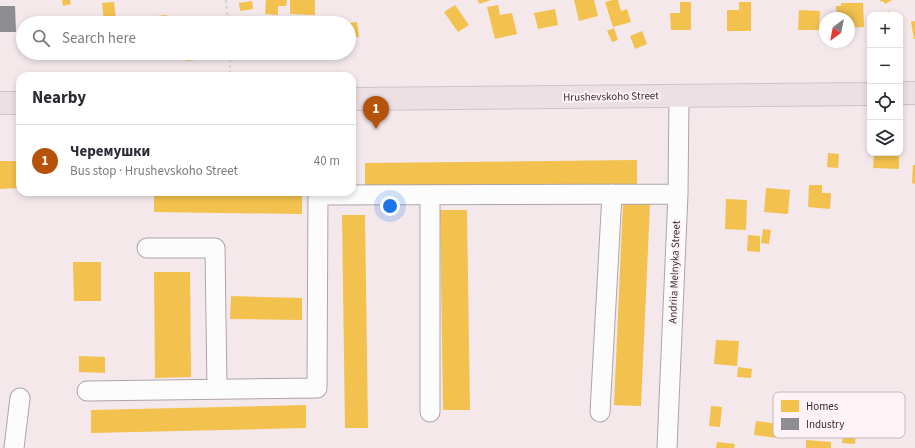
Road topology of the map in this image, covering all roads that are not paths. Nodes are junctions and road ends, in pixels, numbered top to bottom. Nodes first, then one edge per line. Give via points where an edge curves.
1 (903, 93) edge
2 (915, 93) edge
3 (867, 94) edge
4 (679, 95) junction
5 (356, 98) edge
6 (16, 102) edge
7 (0, 103) edge
8 (356, 194) edge
9 (430, 194) junction
10 (612, 194) junction
11 (678, 194) junction
12 (318, 196) edge
13 (147, 248) dead end
14 (217, 389) junction
15 (87, 391) dead end
16 (20, 398) dead end
17 (430, 412) dead end
18 (600, 412) dead end
19 (14, 448) edge
20 (667, 448) edge

1 - 2 highway
3 - 4 highway, Hrushevskoho Street
4 - 5 highway, Hrushevskoho Street
4 - 11 street, Andriia Melnyka Street
6 - 7 highway
8 - 9 street
9 - 10 street
9 - 17 street
10 - 11 street
10 - 18 street
11 - 20 street, Andriia Melnyka Street
12 - 14 street via 317,388
13 - 14 street via 216,248
14 - 15 street
16 - 19 street

